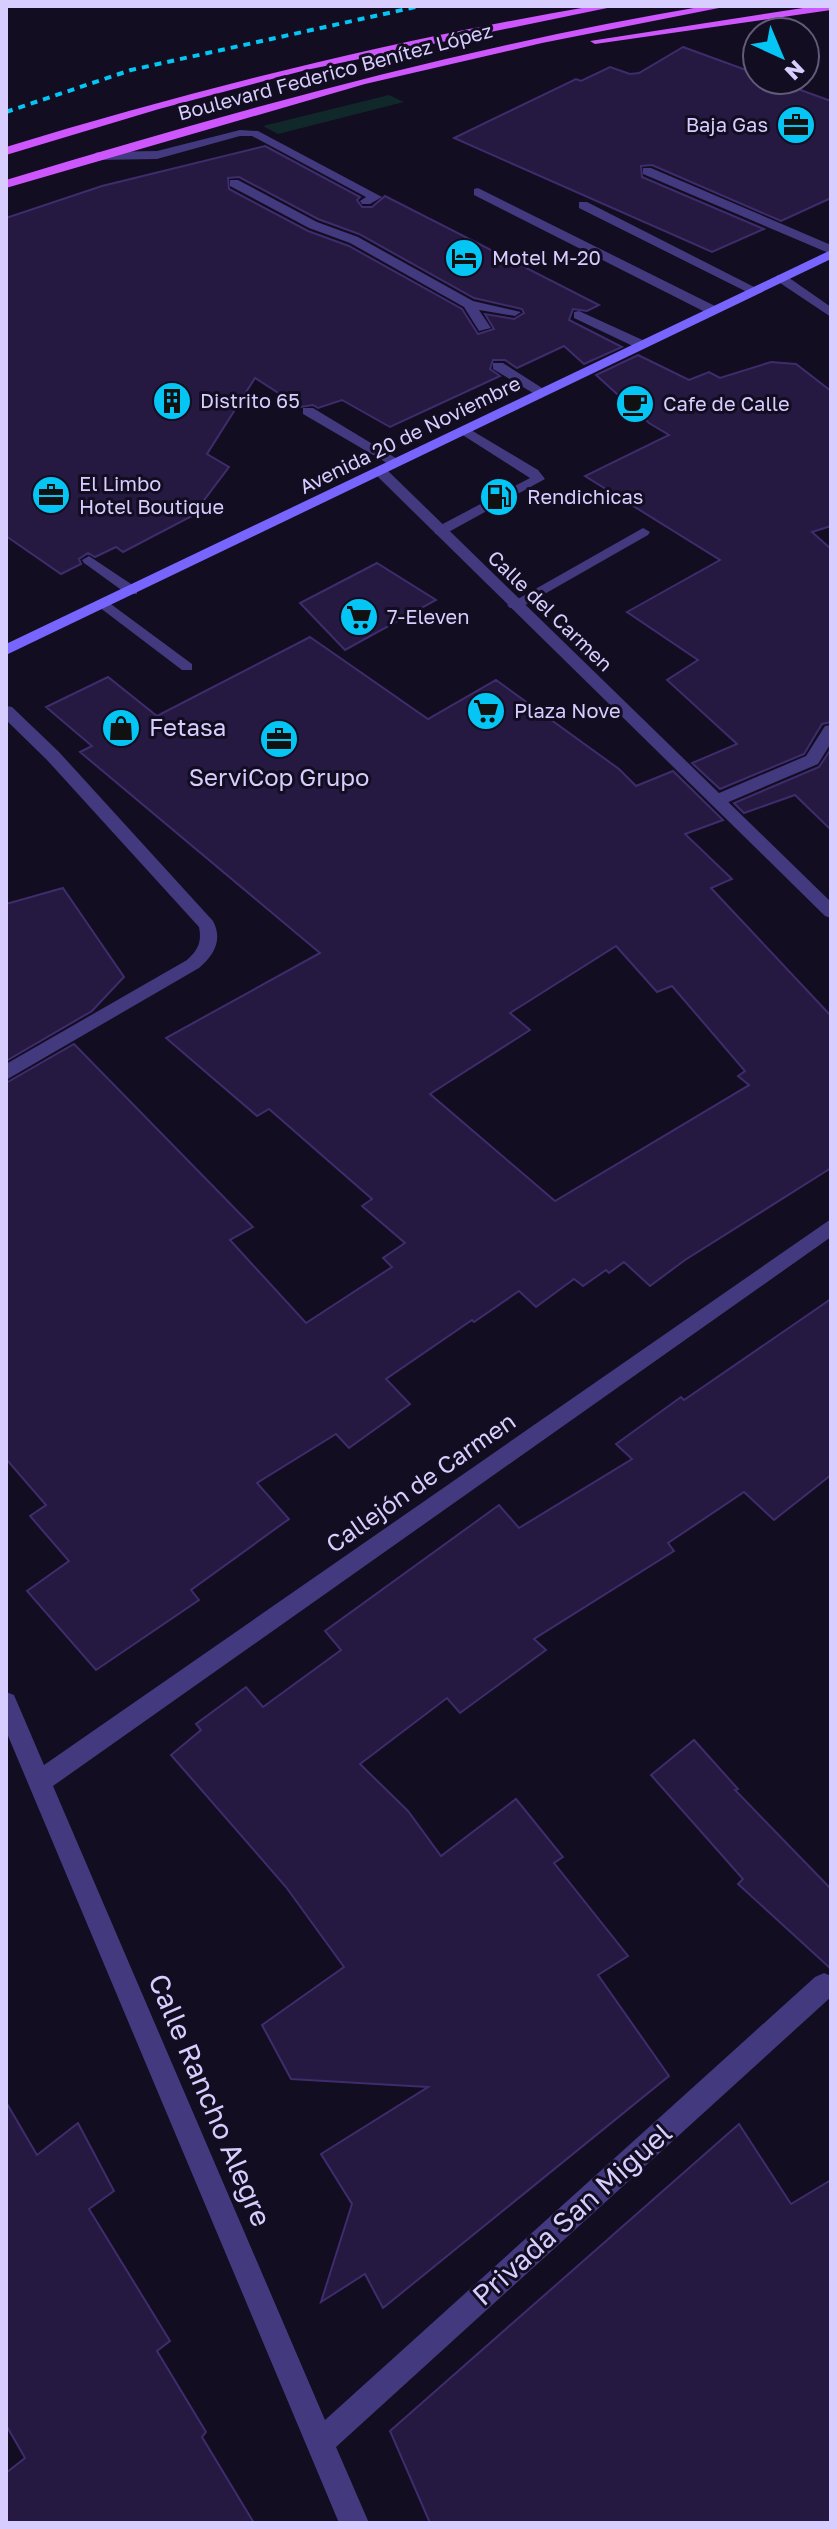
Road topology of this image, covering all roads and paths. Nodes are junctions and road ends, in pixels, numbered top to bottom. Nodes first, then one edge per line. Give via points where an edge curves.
1 (612, 6) edge
2 (724, 6) edge
3 (831, 7) edge
4 (465, 20) dead end
5 (399, 44) junction
6 (394, 73) junction
7 (6, 151) edge
8 (97, 156) junction
9 (647, 171) dead end
10 (234, 183) dead end
11 (6, 184) edge
12 (478, 192) dead end
13 (366, 201) dead end
14 (583, 205) dead end
15 (831, 252) edge
16 (781, 278) junction
17 (756, 291) junction
18 (469, 304) junction
19 (714, 311) junction
20 (515, 312) dead end
21 (831, 313) edge
22 (579, 315) dead end
23 (484, 328) dead end
24 (642, 345) junction
25 (498, 366) dead end
26 (543, 393) junction
27 (308, 411) dead end
28 (466, 431) junction
29 (397, 463) junction
30 (380, 471) junction
31 (440, 531) junction
32 (643, 532) dead end
33 (89, 560) dead end
34 (132, 591) junction
35 (104, 604) junction
36 (515, 605) junction
37 (6, 650) edge
38 (187, 667) dead end
39 (6, 711) edge
40 (831, 730) edge
41 (718, 800) junction
42 (831, 912) edge
43 (6, 1073) edge
44 (831, 1227) edge
45 (6, 1703) edge
46 (41, 1781) junction
47 (824, 1986) dead end
48 (320, 2443) junction
49 (354, 2523) edge

1 - 5 main road, Boulevard Federico Benítez López
2 - 6 main road, Boulevard Federico Benítez López via 554,35
3 - 6 main road
4 - 5 main road
5 - 7 main road, Boulevard Federico Benítez López
6 - 8 main road, Boulevard Federico Benítez López
8 - 11 main road, Boulevard Federico Benítez López
8 - 13 street via 157,155 254,133 376,197
9 - 15 street
10 - 18 street via 354,240
12 - 19 street
14 - 17 street
15 - 16 main road, Avenida 20 de Noviembre
16 - 17 main road, Avenida 20 de Noviembre
16 - 21 street
17 - 19 main road, Avenida 20 de Noviembre
18 - 20 street
18 - 23 street
19 - 24 main road, Avenida 20 de Noviembre
22 - 24 street
24 - 26 main road, Avenida 20 de Noviembre
25 - 26 street
26 - 28 main road, Avenida 20 de Noviembre
27 - 29 street
28 - 29 main road, Avenida 20 de Noviembre
28 - 31 street via 538,479
29 - 30 main road, Avenida 20 de Noviembre
30 - 31 street, Calle del Carmen
30 - 34 main road, Avenida 20 de Noviembre
31 - 36 street, Calle del Carmen
32 - 36 street
33 - 34 street
34 - 35 main road, Avenida 20 de Noviembre
35 - 37 main road, Avenida 20 de Noviembre
35 - 38 street
36 - 41 street, Calle del Carmen
39 - 43 street via 207,925 211,938 206,953 193,964
40 - 41 street via 812,760
41 - 42 street, Calle del Carmen
44 - 46 street, Callejón de Carmen
45 - 46 street, Calle Rancho Alegre
46 - 48 street, Calle Rancho Alegre
47 - 48 street, Privada San Miguel
48 - 49 street, Calle Rancho Alegre

